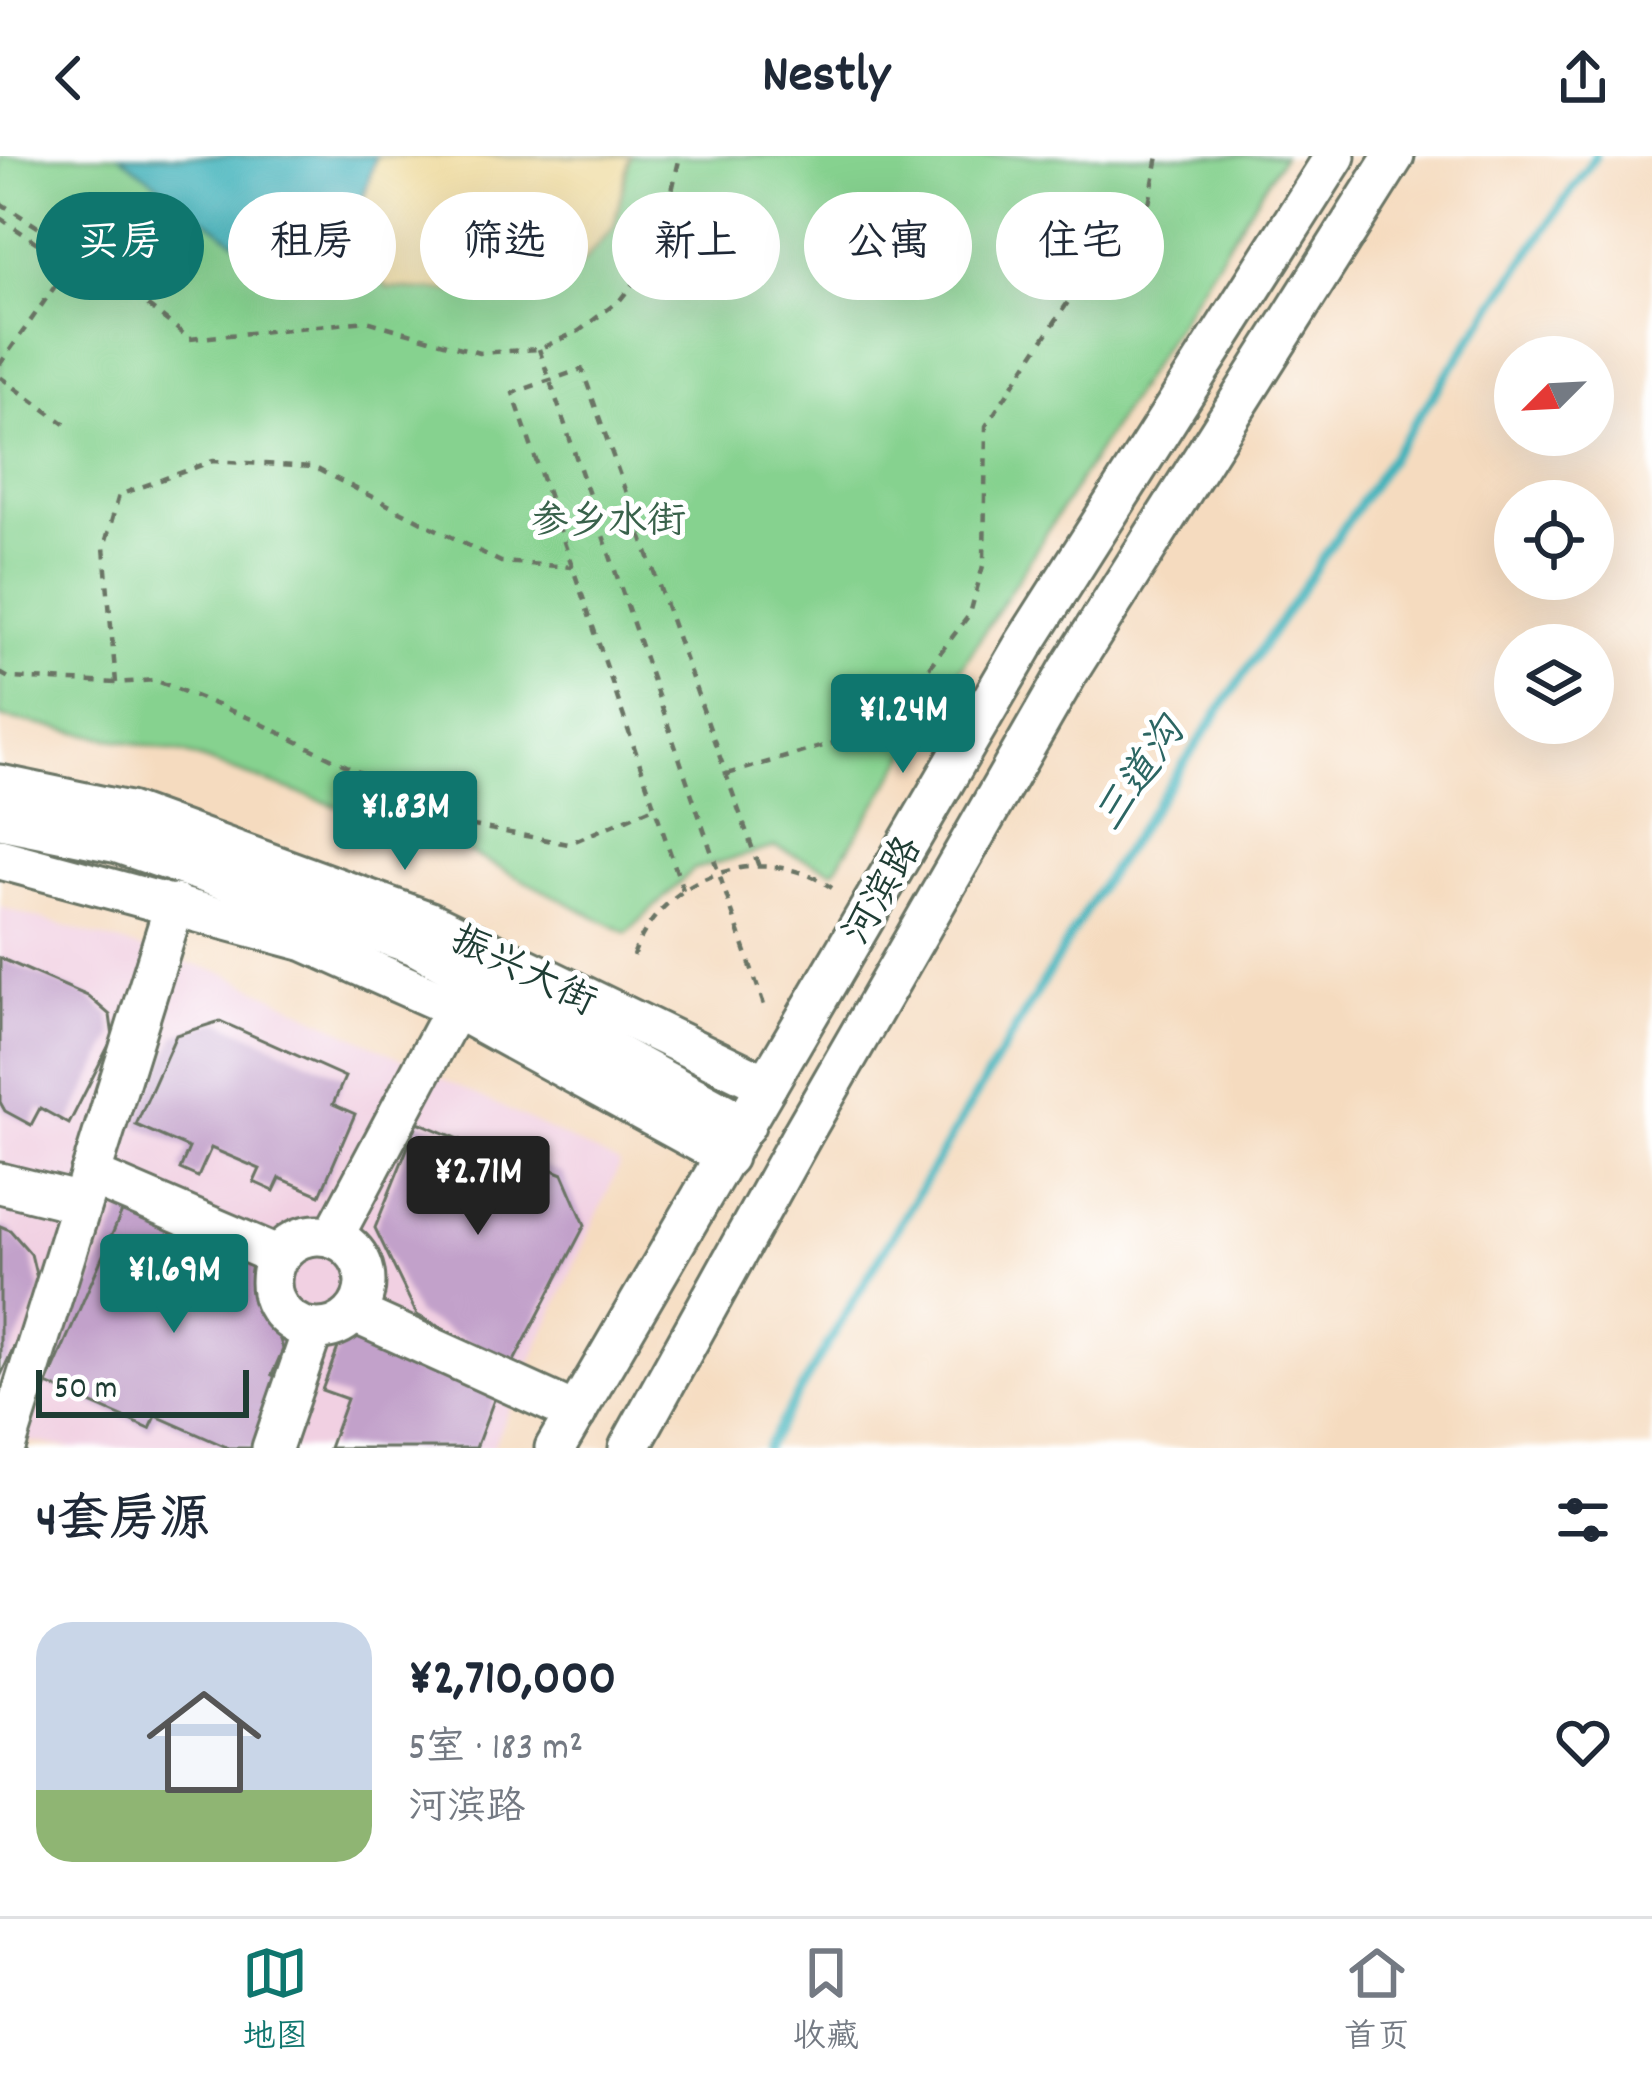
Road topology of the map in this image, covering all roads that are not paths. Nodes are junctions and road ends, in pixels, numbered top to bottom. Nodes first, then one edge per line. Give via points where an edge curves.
1 (1335, 156) edge
2 (1394, 156) edge
3 (0, 785) edge
4 (0, 819) edge
5 (0, 859) edge
6 (175, 904) junction
7 (455, 1008) junction
8 (767, 1085) junction
9 (736, 1141) junction
10 (0, 1184) edge
11 (86, 1189) junction
12 (333, 1238) junction
13 (278, 1256) junction
14 (355, 1312) junction
15 (313, 1329) junction
16 (576, 1413) junction
17 (4, 1448) edge
18 (272, 1448) edge
19 (555, 1448) edge
20 (628, 1448) edge

1 - 8 street, 河滨路 via 1025,644
2 - 20 street, 河滨路 via 1069,672
3 - 8 street, 振兴大街 via 129,812 430,922
4 - 9 street, 振兴大街 via 118,843 413,944
5 - 6 street
6 - 7 street via 305,941
6 - 11 street
7 - 9 street
7 - 12 street
8 - 9 street, 河滨路
9 - 16 street, 河滨路
10 - 11 street
11 - 13 street
11 - 17 street
12 - 13 street via 305,1236
12 - 14 street via 362,1264
13 - 15 street via 276,1304
14 - 15 street
14 - 16 street
15 - 18 street
16 - 19 street, 河滨路

